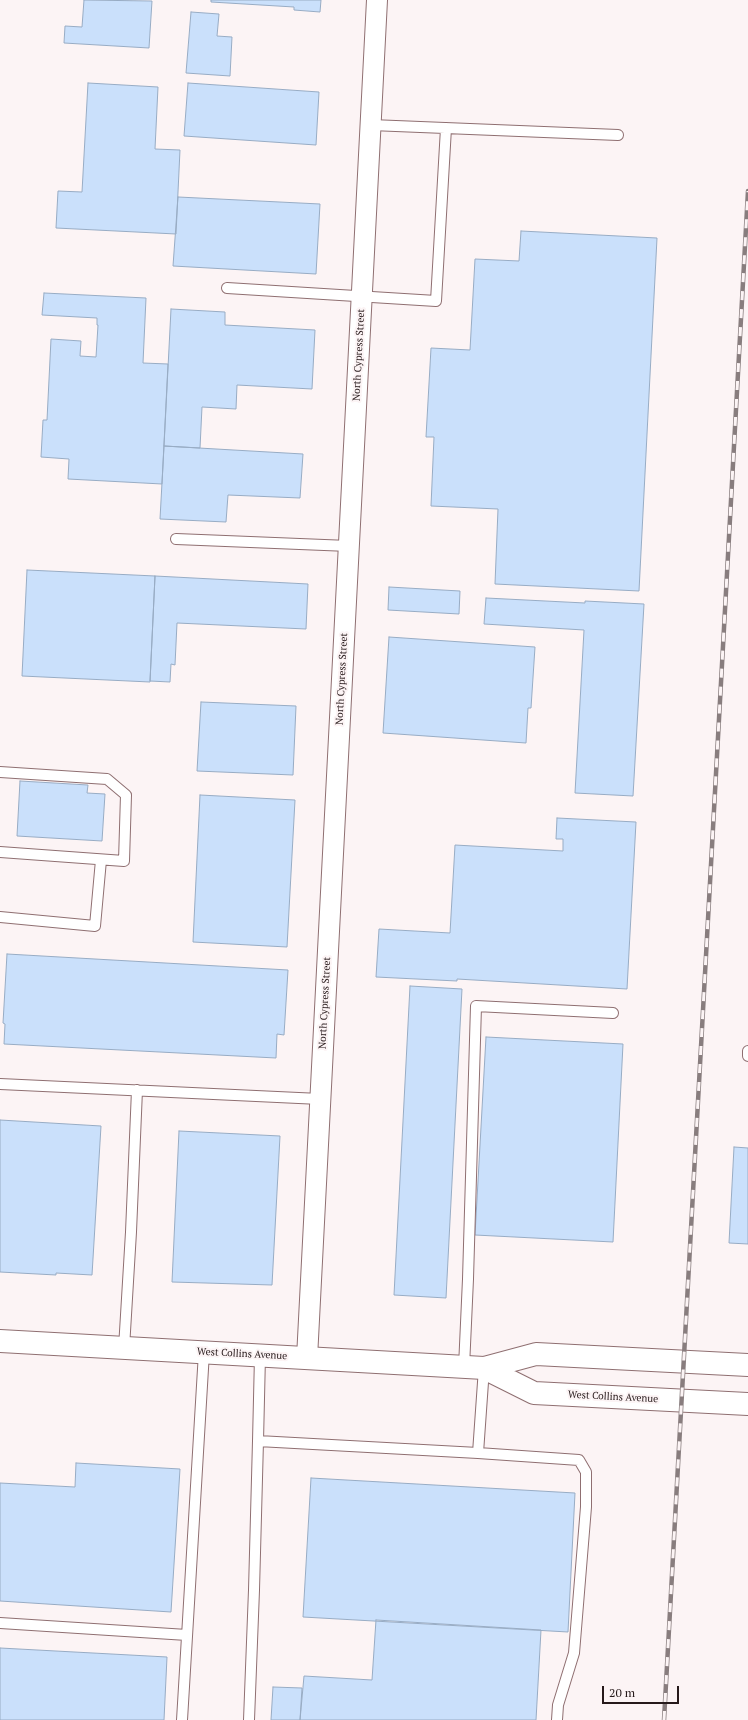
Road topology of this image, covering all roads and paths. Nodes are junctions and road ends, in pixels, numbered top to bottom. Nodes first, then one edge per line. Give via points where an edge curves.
1 (377, 0) edge
2 (371, 124) junction
3 (446, 128) junction
4 (618, 135) dead end
5 (227, 288) dead end
6 (362, 296) junction
7 (176, 539) dead end
8 (349, 546) junction
9 (0, 772) edge
10 (0, 852) edge
11 (101, 860) junction
12 (0, 917) edge
13 (613, 1013) dead end
14 (748, 1051) edge
15 (748, 1056) edge
16 (0, 1084) edge
17 (137, 1090) junction
18 (320, 1099) junction
19 (0, 1341) edge
20 (124, 1348) junction
21 (204, 1352) junction
22 (260, 1356) junction
23 (307, 1358) junction
24 (748, 1365) edge
25 (474, 1368) junction
26 (748, 1404) edge
27 (258, 1441) junction
28 (478, 1453) junction
29 (0, 1623) edge
30 (187, 1635) junction
31 (182, 1720) edge
32 (249, 1720) edge
33 (557, 1720) edge

1 - 2 street, North Cypress Street
2 - 3 lane
2 - 6 street, North Cypress Street
3 - 4 lane
3 - 6 lane via 436,301
5 - 6 lane
6 - 8 street, North Cypress Street
7 - 8 lane
8 - 18 street, North Cypress Street
9 - 11 lane via 107,779 126,795 124,861
10 - 11 lane
11 - 12 lane via 95,926
13 - 25 lane via 476,1006 468,1279
14 - 15 lane
16 - 17 lane
17 - 18 lane
17 - 20 lane
18 - 23 street, North Cypress Street
19 - 20 street, West Collins Avenue
20 - 21 street, West Collins Avenue
21 - 22 street, West Collins Avenue
21 - 30 lane
22 - 23 street, West Collins Avenue
22 - 27 lane
23 - 25 street, West Collins Avenue
24 - 25 street, West Collins Avenue via 536,1354
25 - 26 street, West Collins Avenue via 534,1393
25 - 28 lane
27 - 28 lane
27 - 32 lane
28 - 33 lane via 579,1460 586,1472 586,1507 574,1653 558,1705
29 - 30 lane
30 - 31 lane

